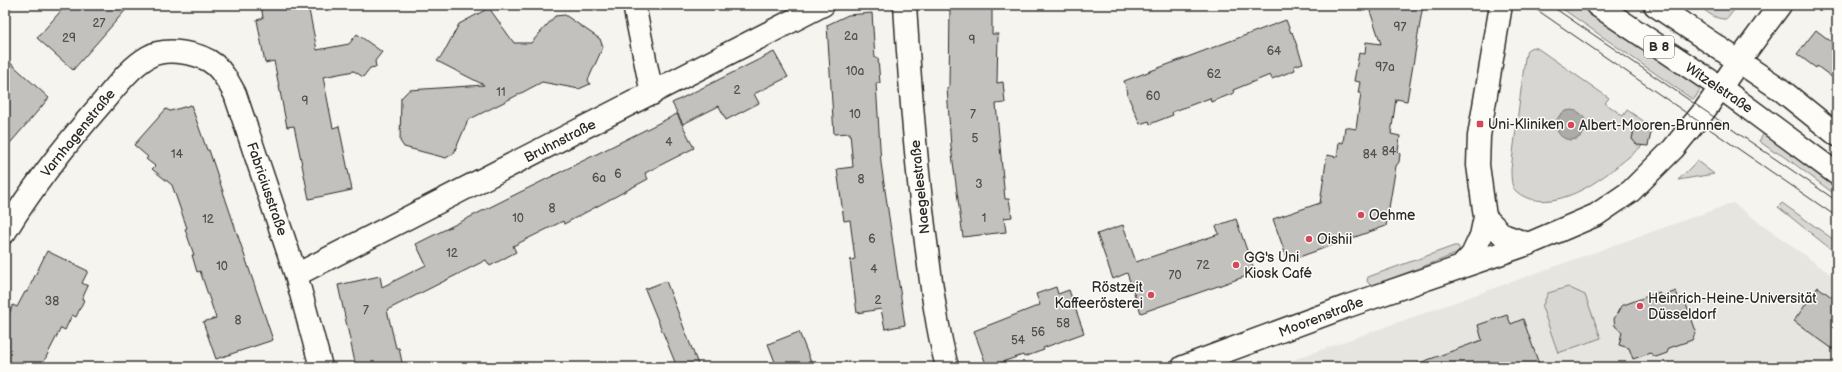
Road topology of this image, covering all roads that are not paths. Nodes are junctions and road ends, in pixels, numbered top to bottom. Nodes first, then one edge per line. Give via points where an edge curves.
1 (634, 5) edge
2 (822, 5) edge
3 (905, 5) edge
4 (1501, 5) edge
5 (1597, 5) edge
6 (1656, 5) edge
7 (1780, 5) edge
8 (167, 52) joint
9 (1739, 61) junction
10 (1721, 88) junction
11 (652, 94) junction
12 (1837, 136) edge
13 (1837, 174) edge
14 (1485, 217) junction
15 (5, 232) edge
16 (1528, 244) junction
17 (1460, 268) junction
18 (296, 275) junction
19 (321, 367) edge
20 (947, 367) edge
21 (1183, 367) edge

1 - 11 street
2 - 11 street, Bruhnstraße
3 - 20 street, Naegelestraße via 920,202 937,328
4 - 14 street via 1479,136 1478,165
5 - 10 street, Witzelstraße / B 8
6 - 9 street, B 8
7 - 9 street, Moorenstraße
8 - 15 street, Varnhagenstraße via 149,56 116,86 20,206
8 - 18 street, Fabriciusstraße via 192,54 213,64 226,77 235,94
9 - 10 street, Moorenstraße
9 - 12 street, B 8 via 1780,89
10 - 13 street, Witzelstraße / B 8
10 - 16 street, Moorenstraße via 1673,149 1631,191 1590,219
11 - 18 street, Bruhnstraße
14 - 16 street via 1503,235
14 - 17 street via 1481,236 1472,255
16 - 17 street, Moorenstraße
17 - 21 street, Moorenstraße
18 - 19 street, Fabriciusstraße

